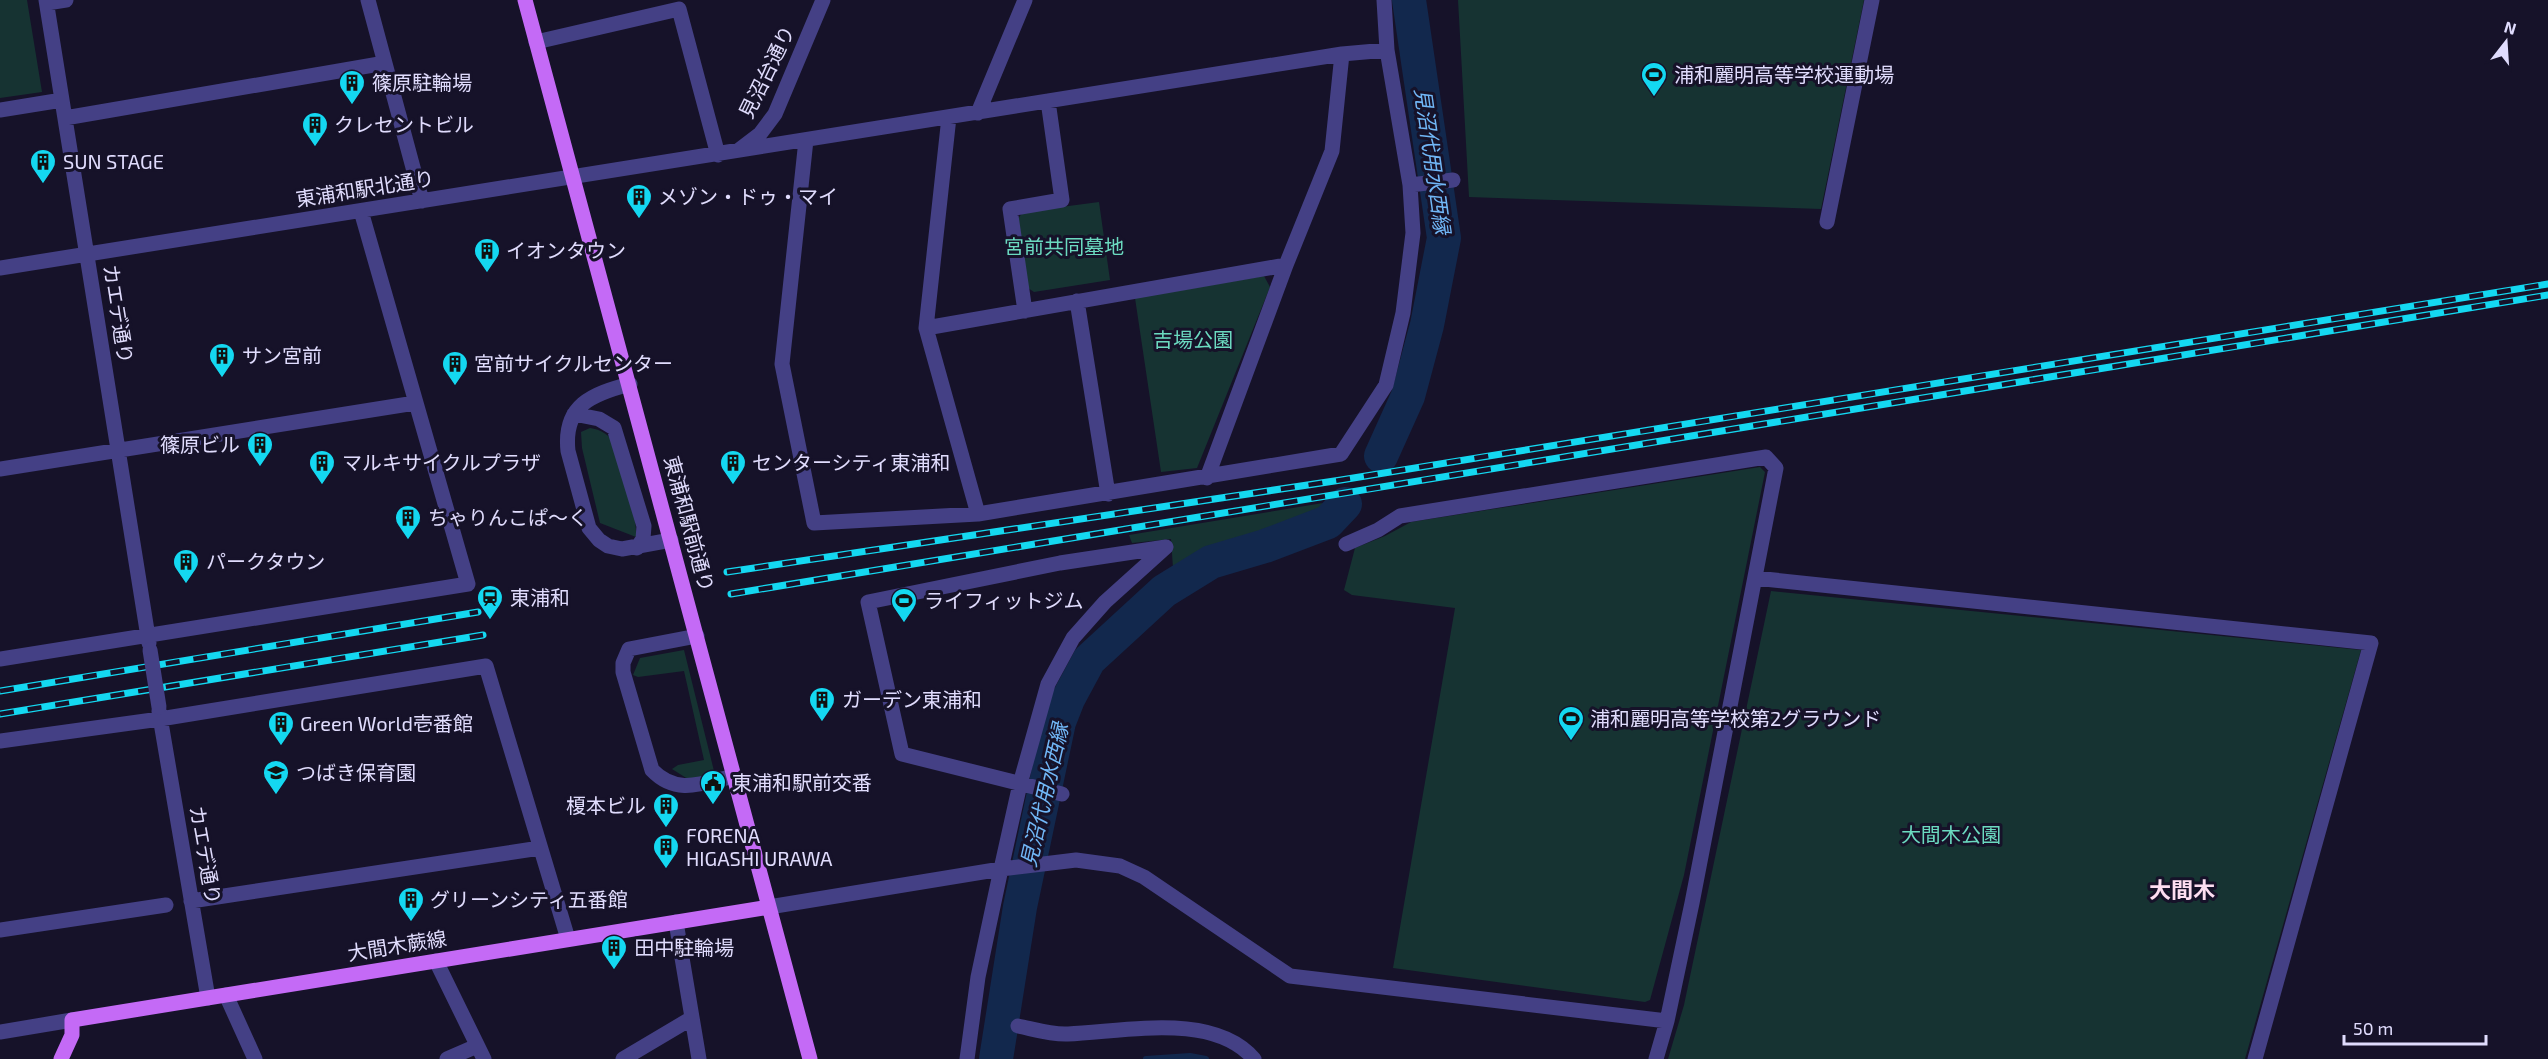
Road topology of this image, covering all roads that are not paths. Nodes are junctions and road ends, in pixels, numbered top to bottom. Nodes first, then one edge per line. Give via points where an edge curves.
1 (66, 0) edge
2 (368, 0) edge
3 (525, 0) edge
4 (1025, 0) edge
5 (1384, 0) edge
6 (1872, 0) edge
7 (47, 2) edge
8 (817, 3) edge
9 (537, 42) junction
10 (1387, 50) junction
11 (1342, 54) junction
12 (385, 63) junction
13 (62, 100) junction
14 (1048, 101) junction
15 (0, 110) edge
16 (978, 113) junction
17 (949, 117) junction
18 (65, 118) junction
19 (806, 140) junction
20 (736, 151) junction
21 (718, 154) junction
22 (572, 179) junction
23 (1453, 180) dead end
24 (1410, 185) junction
25 (422, 201) junction
26 (361, 211) junction
27 (1827, 222) dead end
28 (88, 255) junction
29 (1286, 265) junction
30 (0, 268) edge
31 (1077, 302) junction
32 (1025, 311) junction
33 (926, 328) junction
34 (630, 384) junction
35 (415, 403) junction
36 (574, 414) junction
37 (118, 450) junction
38 (0, 469) edge
39 (1207, 478) junction
40 (1108, 494) junction
41 (978, 514) junction
42 (671, 540) junction
43 (1346, 544) dead end
44 (637, 548) junction
45 (1755, 578) junction
46 (147, 635) junction
47 (697, 636) junction
48 (0, 658) edge
49 (160, 713) junction
50 (0, 741) edge
51 (734, 776) junction
52 (1020, 784) junction
53 (1062, 794) dead end
54 (540, 848) junction
55 (1000, 869) junction
56 (191, 901) junction
57 (166, 905) dead end
58 (769, 907) junction
59 (676, 922) junction
60 (0, 930) edge
61 (568, 939) junction
62 (436, 961) junction
63 (226, 995) junction
64 (208, 998) junction
65 (692, 1018) junction
66 (72, 1020) junction
67 (1667, 1021) junction
68 (1018, 1026) dead end
69 (0, 1032) edge
70 (481, 1053) edge
71 (62, 1059) edge
72 (255, 1059) edge
73 (447, 1059) edge
74 (622, 1059) edge
75 (699, 1059) edge
76 (810, 1059) edge
77 (966, 1059) edge
78 (1254, 1059) edge
79 (1656, 1059) edge
80 (2255, 1059) edge

1 - 7 street
2 - 12 street
3 - 9 main road, 東浦和駅前通り
4 - 16 street
5 - 10 street
6 - 27 street
7 - 13 street, カエデ通り
8 - 20 street, 見沼台通り via 775,114 760,134
9 - 21 street via 679,9
9 - 22 main road, 東浦和駅前通り
10 - 11 street, 東浦和駅北通り
10 - 24 street
11 - 14 street, 東浦和駅北通り
11 - 29 street via 1332,151
12 - 18 street
12 - 25 street
13 - 15 street
13 - 18 street, カエデ通り
14 - 16 street, 東浦和駅北通り
14 - 32 street via 1062,200 1010,209
16 - 17 street, 東浦和駅北通り
17 - 19 street, 東浦和駅北通り
17 - 33 street
18 - 28 street, カエデ通り
19 - 20 street, 東浦和駅北通り
19 - 41 street via 782,364 814,523
20 - 21 street, 東浦和駅北通り
21 - 22 street, 東浦和駅北通り
22 - 25 street, 東浦和駅北通り
22 - 34 main road, 東浦和駅前通り
23 - 24 street
24 - 39 street via 1413,233 1403,313 1386,385 1341,454
25 - 26 street, 東浦和駅北通り
26 - 28 street, 東浦和駅北通り
26 - 35 street
28 - 30 street, 東浦和駅北通り
28 - 37 street, カエデ通り
29 - 31 street
29 - 39 street
31 - 32 street
31 - 40 street
32 - 33 street
33 - 41 street
34 - 36 street via 591,397
34 - 42 main road, 東浦和駅前通り
35 - 37 street
35 - 46 street via 468,584
36 - 44 street via 599,419 614,428 645,526
36 - 44 street via 569,424 568,451 589,528 608,546
37 - 38 street
37 - 46 street, カエデ通り
39 - 40 street
40 - 41 street
42 - 44 street
42 - 47 main road, 東浦和駅前通り
43 - 45 street via 1400,516 1766,457 1776,468
45 - 67 street
45 - 80 street via 2371,643
46 - 48 street
46 - 49 street, カエデ通り, bridge
47 - 51 main road, 東浦和駅前通り
47 - 51 street via 629,650 622,663 623,672 652,771 659,778 683,787
49 - 50 street
49 - 54 street via 486,666
49 - 56 street, カエデ通り
51 - 58 main road, 東浦和駅前通り
52 - 52 street via 1048,684 1073,638 1166,547 1050,565 868,602 903,754
52 - 53 street
52 - 55 street
54 - 56 street
54 - 61 street
55 - 58 street
55 - 67 street via 1076,860 1120,867 1144,877 1290,976
55 - 77 street
56 - 64 street, カエデ通り
57 - 60 street
58 - 59 main road, 大間木蕨線
58 - 76 main road, 東浦和駅前通り
59 - 61 main road, 大間木蕨線
59 - 65 street
61 - 62 main road, 大間木蕨線
62 - 63 main road, 大間木蕨線
62 - 70 street
63 - 64 main road, 大間木蕨線
63 - 72 street
64 - 66 main road, 大間木蕨線
65 - 74 street
65 - 75 street
66 - 69 street
66 - 71 main road via 72,1035
67 - 79 street
68 - 78 street via 1065,1035 1177,1028 1212,1034 1244,1047
70 - 73 street

